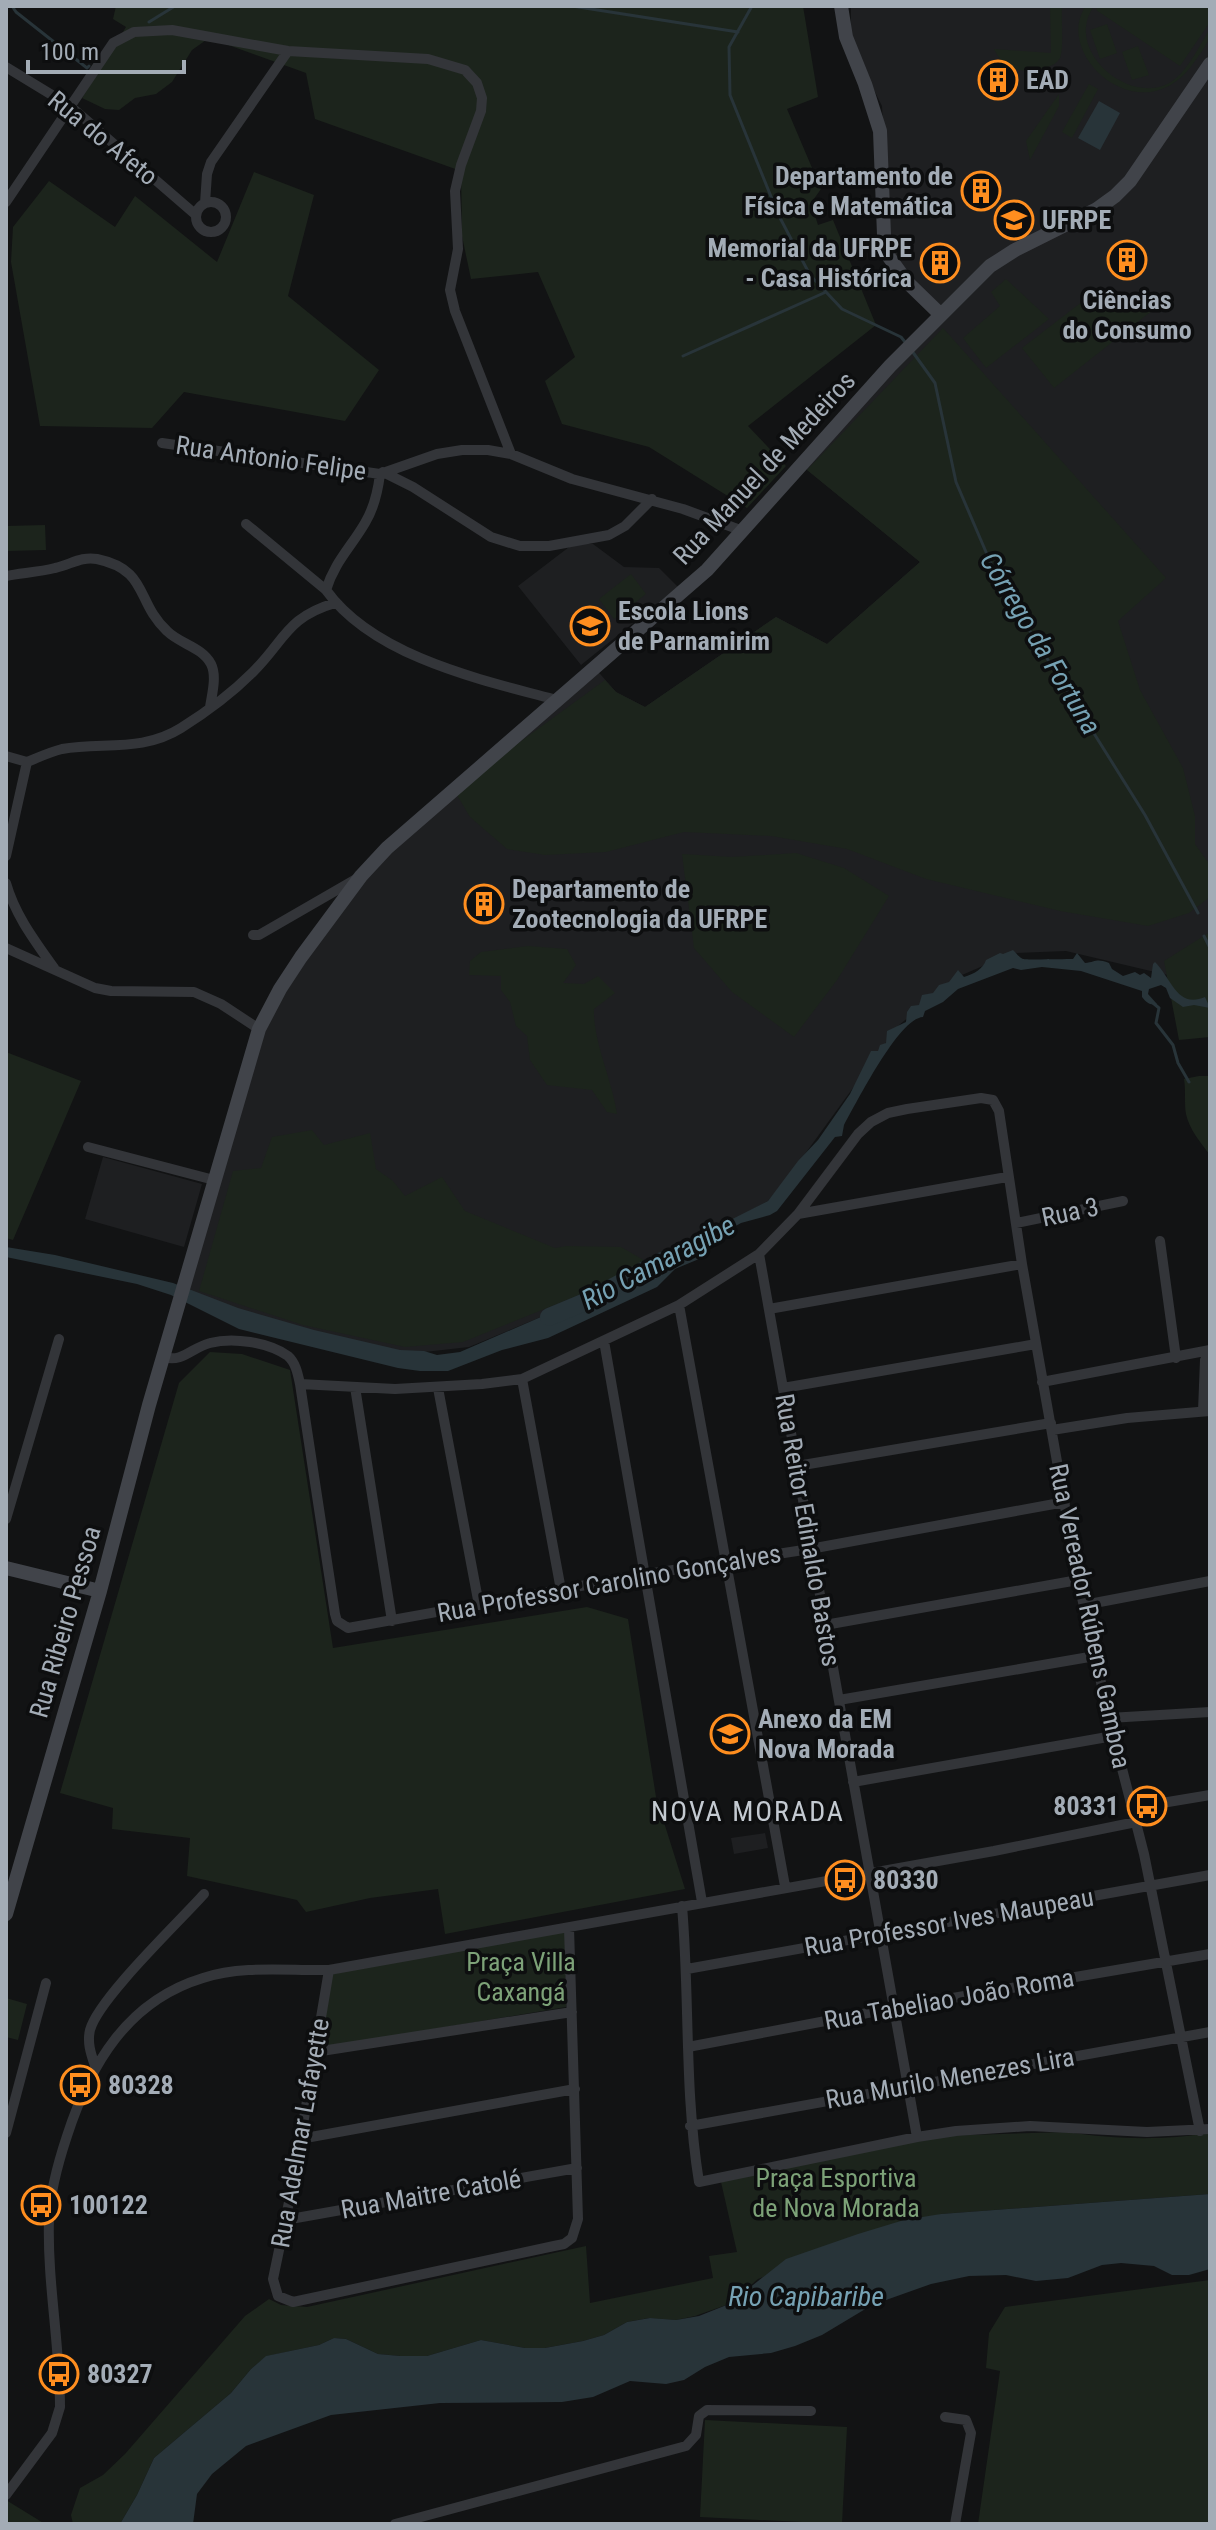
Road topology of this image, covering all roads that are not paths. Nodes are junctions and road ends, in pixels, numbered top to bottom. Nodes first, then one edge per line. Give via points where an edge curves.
1 (841, 6) edge
2 (288, 51) junction
3 (1210, 64) edge
4 (6, 67) edge
5 (70, 106) junction
6 (6, 202) edge
7 (205, 203) junction
8 (196, 215) junction
9 (941, 315) junction
10 (162, 443) dead end
11 (511, 454) junction
12 (382, 473) junction
13 (652, 499) junction
14 (246, 524) dead end
15 (743, 531) junction
16 (6, 576) edge
17 (326, 590) junction
18 (335, 603) junction
19 (557, 700) junction
20 (210, 707) junction
21 (6, 756) edge
22 (27, 762) junction
23 (6, 856) edge
24 (361, 876) junction
25 (6, 883) edge
26 (253, 935) dead end
27 (6, 948) edge
28 (55, 970) junction
29 (259, 1029) junction
30 (88, 1147) dead end
31 (1007, 1177) junction
32 (214, 1180) junction
33 (1123, 1201) dead end
34 (798, 1214) junction
35 (1016, 1223) junction
36 (1160, 1241) dead end
37 (193, 1252) joint
38 (759, 1254) junction
39 (1022, 1264) junction
40 (679, 1305) junction
41 (769, 1309) junction
42 (59, 1339) dead end
43 (604, 1341) junction
44 (1036, 1344) junction
45 (166, 1350) junction
46 (1210, 1352) edge
47 (1176, 1358) junction
48 (522, 1379) junction
49 (1042, 1382) junction
50 (300, 1384) junction
51 (355, 1387) junction
52 (438, 1388) junction
53 (783, 1388) junction
54 (1207, 1411) edge
55 (1052, 1426) junction
56 (797, 1466) junction
57 (1065, 1502) junction
58 (6, 1519) edge
59 (810, 1549) junction
60 (726, 1563) junction
61 (6, 1568) edge
62 (647, 1574) junction
63 (1078, 1580) junction
64 (1210, 1581) edge
65 (561, 1590) junction
66 (100, 1591) junction
67 (479, 1605) junction
68 (1084, 1605) junction
69 (392, 1621) junction
70 (825, 1625) junction
71 (1095, 1656) junction
72 (839, 1700) junction
73 (1210, 1712) edge
74 (1109, 1718) junction
75 (1113, 1736) junction
76 (853, 1782) junction
77 (1210, 1795) edge
78 (1132, 1808) junction
79 (1136, 1822) junction
80 (869, 1871) junction
81 (1210, 1875) edge
82 (785, 1886) junction
83 (1151, 1886) junction
84 (204, 1894) dead end
85 (702, 1902) junction
86 (682, 1906) junction
87 (6, 1914) edge
88 (569, 1928) junction
89 (879, 1935) junction
90 (1210, 1954) edge
91 (1165, 1961) junction
92 (687, 1969) junction
93 (329, 1970) junction
94 (46, 1983) dead end
95 (894, 2008) junction
96 (572, 2012) junction
97 (1210, 2032) edge
98 (1181, 2037) junction
99 (688, 2047) junction
100 (315, 2052) junction
101 (95, 2066) junction
102 (908, 2085) junction
103 (575, 2089) junction
104 (690, 2126) junction
105 (1205, 2130) edge
106 (6, 2133) edge
107 (917, 2137) junction
108 (300, 2139) junction
109 (577, 2168) junction
110 (285, 2220) junction
111 (811, 2411) dead end
112 (945, 2417) dead end
113 (6, 2495) edge
114 (395, 2524) edge
115 (955, 2524) edge

1 - 9 main road via 846,37 880,131 889,257
2 - 5 street via 194,33 134,32 113,43
2 - 7 street via 211,162
2 - 11 street via 428,59 465,70 477,83 481,111 455,191 458,249 450,290
3 - 9 main road, Rua Manuel de Medeiros via 1115,196 990,266
4 - 5 street, Rua do Afeto
5 - 6 street
5 - 8 street, Rua do Afeto
7 - 8 street
7 - 8 street, Rua do Afeto via 223,207 224,225 206,231
9 - 15 main road, Rua Manuel de Medeiros
10 - 12 street, Rua Antonio Felipe
11 - 12 street via 462,450
11 - 13 street via 572,479
12 - 13 street via 491,537 520,546 609,535
12 - 17 street via 365,524 339,559
13 - 15 street
14 - 17 street
15 - 19 main road, Rua Manuel de Medeiros via 673,601
16 - 20 street via 89,558 124,567 163,627 209,661
17 - 18 street
18 - 19 street via 411,656
18 - 20 street via 291,625 254,671
19 - 24 main road, Rua Manuel de Medeiros via 405,831
20 - 22 street via 162,739 60,750
21 - 22 street
22 - 23 street
24 - 26 street
24 - 29 main road, Rua Manuel de Medeiros via 292,969
25 - 28 street via 22,922
27 - 28 street
28 - 29 street via 111,991 194,992
29 - 32 main road, Rua Manuel de Medeiros
30 - 32 street
31 - 34 street
31 - 34 street, Rua Vereador Rúbens Gamboa via 993,1100 907,1109 888,1113 858,1134
31 - 35 street, Rua Vereador Rúbens Gamboa
32 - 37 main road, Rua Manuel de Medeiros
33 - 35 street, Rua 3
34 - 38 street
35 - 39 street, Rua Vereador Rúbens Gamboa
36 - 47 street
37 - 45 main road, Rua Ribeiro Pessoa
38 - 40 street
38 - 41 street, Rua Reitor Edinaldo Bastos
39 - 41 street
39 - 44 street, Rua Vereador Rúbens Gamboa
40 - 43 street
40 - 60 street
41 - 53 street, Rua Reitor Edinaldo Bastos
42 - 58 street
43 - 48 street
43 - 62 street
44 - 49 street, Rua Vereador Rúbens Gamboa
44 - 53 street
45 - 50 street via 173,1360 208,1343 269,1347 289,1357
45 - 66 main road, Rua Ribeiro Pessoa
46 - 47 street
46 - 54 street via 1205,1360
47 - 49 street
48 - 52 street
48 - 65 street
49 - 55 street, Rua Vereador Rúbens Gamboa
50 - 51 street
50 - 69 street, Rua Professor Carolino Gonçalves via 335,1614 348,1628
51 - 52 street
51 - 69 street
52 - 67 street
53 - 56 street, Rua Reitor Edinaldo Bastos
54 - 55 street
55 - 56 street
55 - 57 street, Rua Vereador Rúbens Gamboa
56 - 59 street, Rua Reitor Edinaldo Bastos
57 - 59 street, Rua Professor Carolino Gonçalves
57 - 63 street, Rua Vereador Rúbens Gamboa
59 - 60 street, Rua Professor Carolino Gonçalves
59 - 70 street, Rua Reitor Edinaldo Bastos
60 - 62 street, Rua Professor Carolino Gonçalves
60 - 82 street
61 - 66 main road
62 - 65 street, Rua Professor Carolino Gonçalves
62 - 85 street
63 - 68 street, Rua Vereador Rúbens Gamboa
63 - 70 street
64 - 68 street
65 - 67 street, Rua Professor Carolino Gonçalves
66 - 87 main road, Rua Ribeiro Pessoa
67 - 69 street, Rua Professor Carolino Gonçalves
68 - 71 street, Rua Vereador Rúbens Gamboa
70 - 72 street, Rua Reitor Edinaldo Bastos
71 - 72 street
71 - 74 street, Rua Vereador Rúbens Gamboa
72 - 76 street, Rua Reitor Edinaldo Bastos
73 - 74 street
74 - 75 street, Rua Vereador Rúbens Gamboa
75 - 76 street
75 - 78 street, Rua Vereador Rúbens Gamboa
76 - 80 street, Rua Reitor Edinaldo Bastos
77 - 78 street
78 - 79 street, Rua Vereador Rúbens Gamboa
79 - 80 street
79 - 83 street, Rua Vereador Rúbens Gamboa
80 - 82 street
80 - 89 street, Rua Reitor Edinaldo Bastos
81 - 83 street, Rua Professor Ives Maupeau
82 - 85 street
83 - 89 street, Rua Professor Ives Maupeau
83 - 91 street, Rua Vereador Rúbens Gamboa
84 - 101 street via 100,2008 89,2033
85 - 86 street
86 - 88 street
86 - 92 street
88 - 93 street
88 - 96 street
89 - 92 street, Rua Professor Ives Maupeau
89 - 95 street, Rua Reitor Edinaldo Bastos
90 - 91 street, Rua Tabeliao João Roma
91 - 95 street, Rua Tabeliao João Roma
91 - 98 street, Rua Vereador Rúbens Gamboa
92 - 99 street
93 - 100 street, Rua Adelmar Lafayette
93 - 101 street via 234,1971 182,1985 134,2016
94 - 106 street
95 - 99 street, Rua Tabeliao João Roma
95 - 102 street, Rua Reitor Edinaldo Bastos
96 - 100 street
96 - 103 street
97 - 98 street, Rua Murilo Menezes Lira
98 - 102 street, Rua Murilo Menezes Lira
98 - 105 street, Rua Vereador Rúbens Gamboa
99 - 104 street
100 - 108 street, Rua Adelmar Lafayette
101 - 113 street via 70,2125 51,2193 57,2420
102 - 104 street, Rua Murilo Menezes Lira
102 - 107 street, Rua Reitor Edinaldo Bastos
103 - 108 street
103 - 109 street
104 - 107 street via 699,2182
105 - 107 street via 1030,2126
108 - 110 street, Rua Adelmar Lafayette
109 - 110 street, Rua Maitre Catolé
109 - 110 street, Rua Adelmar Lafayette via 578,2219 572,2238 564,2244 293,2302 278,2296 273,2279
111 - 114 street via 707,2410 686,2446
112 - 115 street via 966,2420 971,2433

